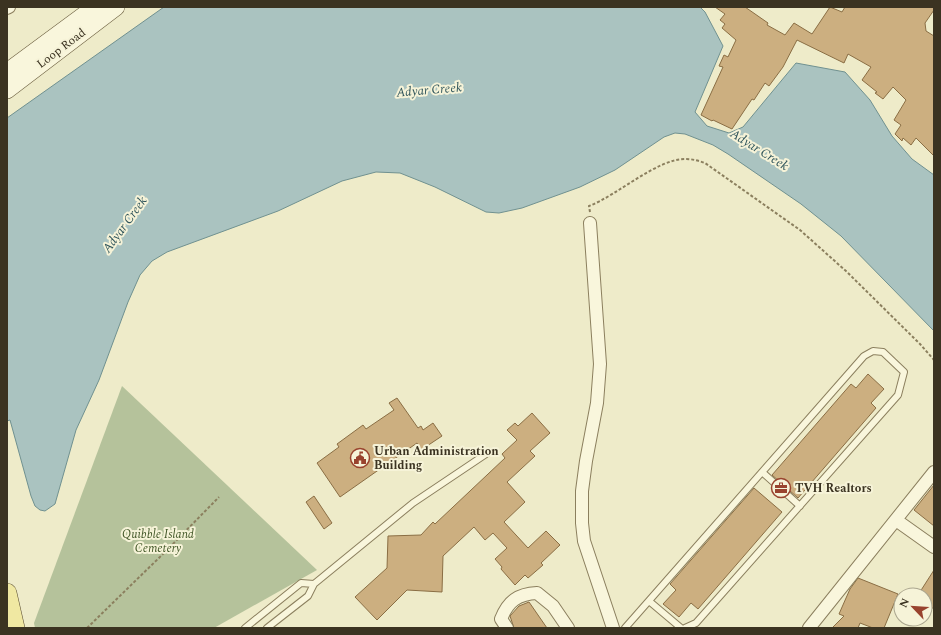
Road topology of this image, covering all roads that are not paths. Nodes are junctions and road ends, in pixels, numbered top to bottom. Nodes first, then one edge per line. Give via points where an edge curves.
1 (95, 7) edge
2 (116, 7) edge
3 (7, 72) edge
4 (7, 90) edge
5 (590, 223) dead end
6 (489, 452) dead end
7 (762, 472) junction
8 (934, 472) edge
9 (800, 506) junction
10 (896, 520) junction
11 (934, 547) edge
12 (314, 584) junction
13 (7, 593) edge
14 (649, 601) junction
15 (15, 628) edge
16 (245, 628) edge
17 (267, 628) edge
18 (507, 628) edge
19 (568, 628) edge
20 (613, 628) edge
21 (625, 628) edge
22 (681, 628) edge
23 (686, 628) edge
24 (809, 628) edge

1 - 3 street, Loop Road
2 - 4 street, Loop Road
5 - 20 street via 600,364 597,403 582,491 582,523 584,541
6 - 12 lane via 413,503
7 - 9 lane
7 - 9 lane via 864,356 873,351 883,352 896,363 904,372 898,394
7 - 14 lane
8 - 10 street
9 - 23 lane via 696,623
10 - 11 street
10 - 24 street
12 - 16 lane via 301,584
12 - 17 lane via 308,596
13 - 15 main road
14 - 21 lane
14 - 22 lane
18 - 19 street via 502,619 506,606 524,594 537,593 554,606

